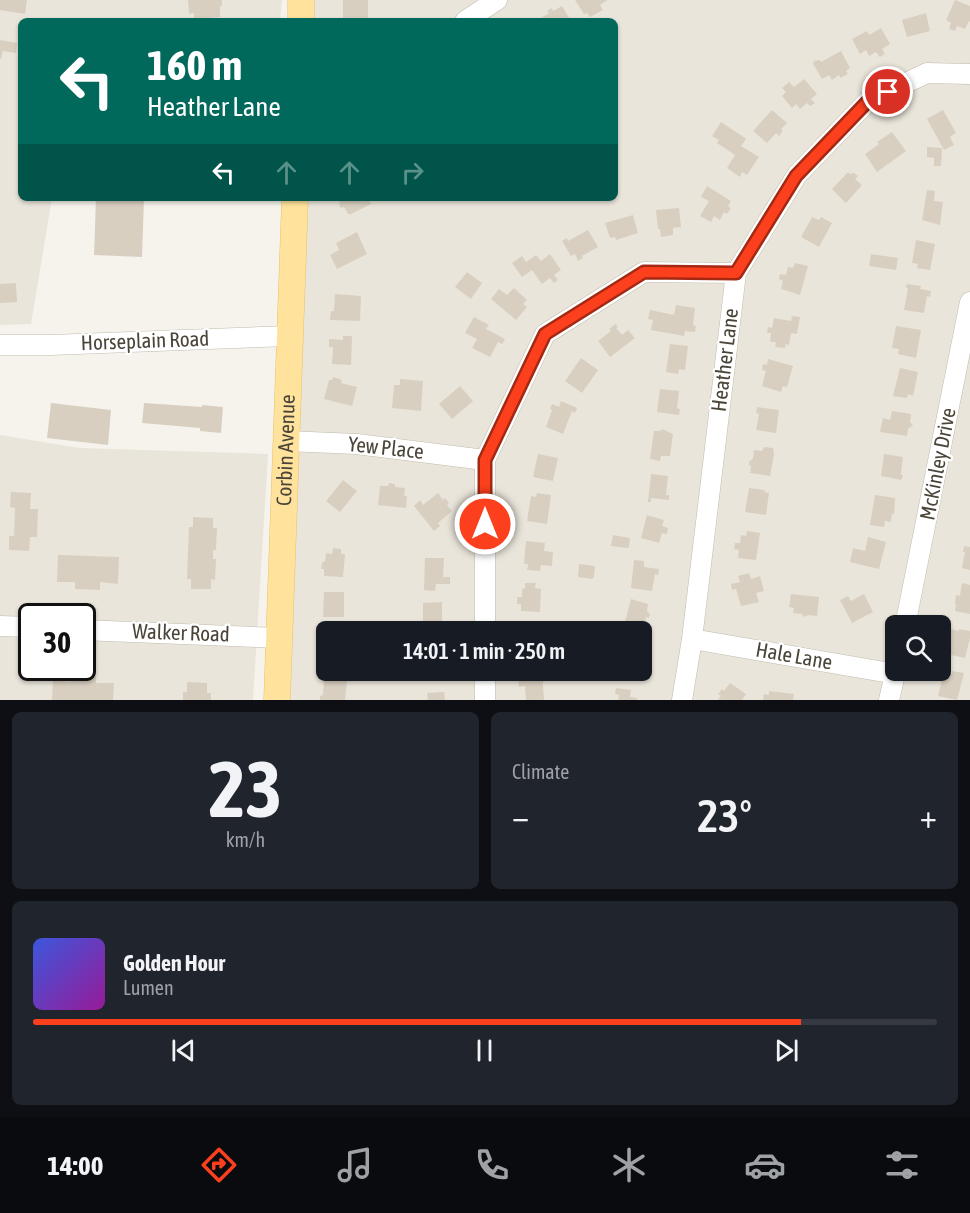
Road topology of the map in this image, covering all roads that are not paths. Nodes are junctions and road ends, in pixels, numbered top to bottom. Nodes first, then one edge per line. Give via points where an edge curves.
1 (302, 0) edge
2 (497, 0) edge
3 (301, 18) edge
4 (470, 18) edge
5 (970, 74) edge
6 (295, 201) edge
7 (736, 273) junction
8 (970, 302) edge
9 (290, 336) junction
10 (0, 345) edge
11 (286, 441) junction
12 (485, 460) junction
13 (907, 615) edge
14 (485, 621) edge
15 (0, 626) edge
16 (18, 627) edge
17 (96, 631) edge
18 (279, 638) junction
19 (692, 639) junction
20 (885, 670) edge
21 (485, 681) edge
22 (894, 681) edge
23 (277, 700) edge
24 (485, 700) edge
25 (682, 700) edge
26 (889, 700) edge

1 - 3 main road
2 - 4 street
5 - 7 street, Heather Lane via 927,73 868,101 796,176
6 - 9 main road, Corbin Avenue
7 - 12 street via 644,272 545,334
7 - 19 street, Heather Lane
8 - 13 street, McKinley Drive
9 - 10 street, Horseplain Road
9 - 11 main road, Corbin Avenue
11 - 12 street, Yew Place via 357,444
11 - 18 main road, Corbin Avenue
12 - 14 street
15 - 16 street
17 - 18 street, Walker Road
18 - 23 main road, Corbin Avenue
19 - 20 street, Hale Lane
19 - 25 street, Heather Lane
21 - 24 street
22 - 26 street

